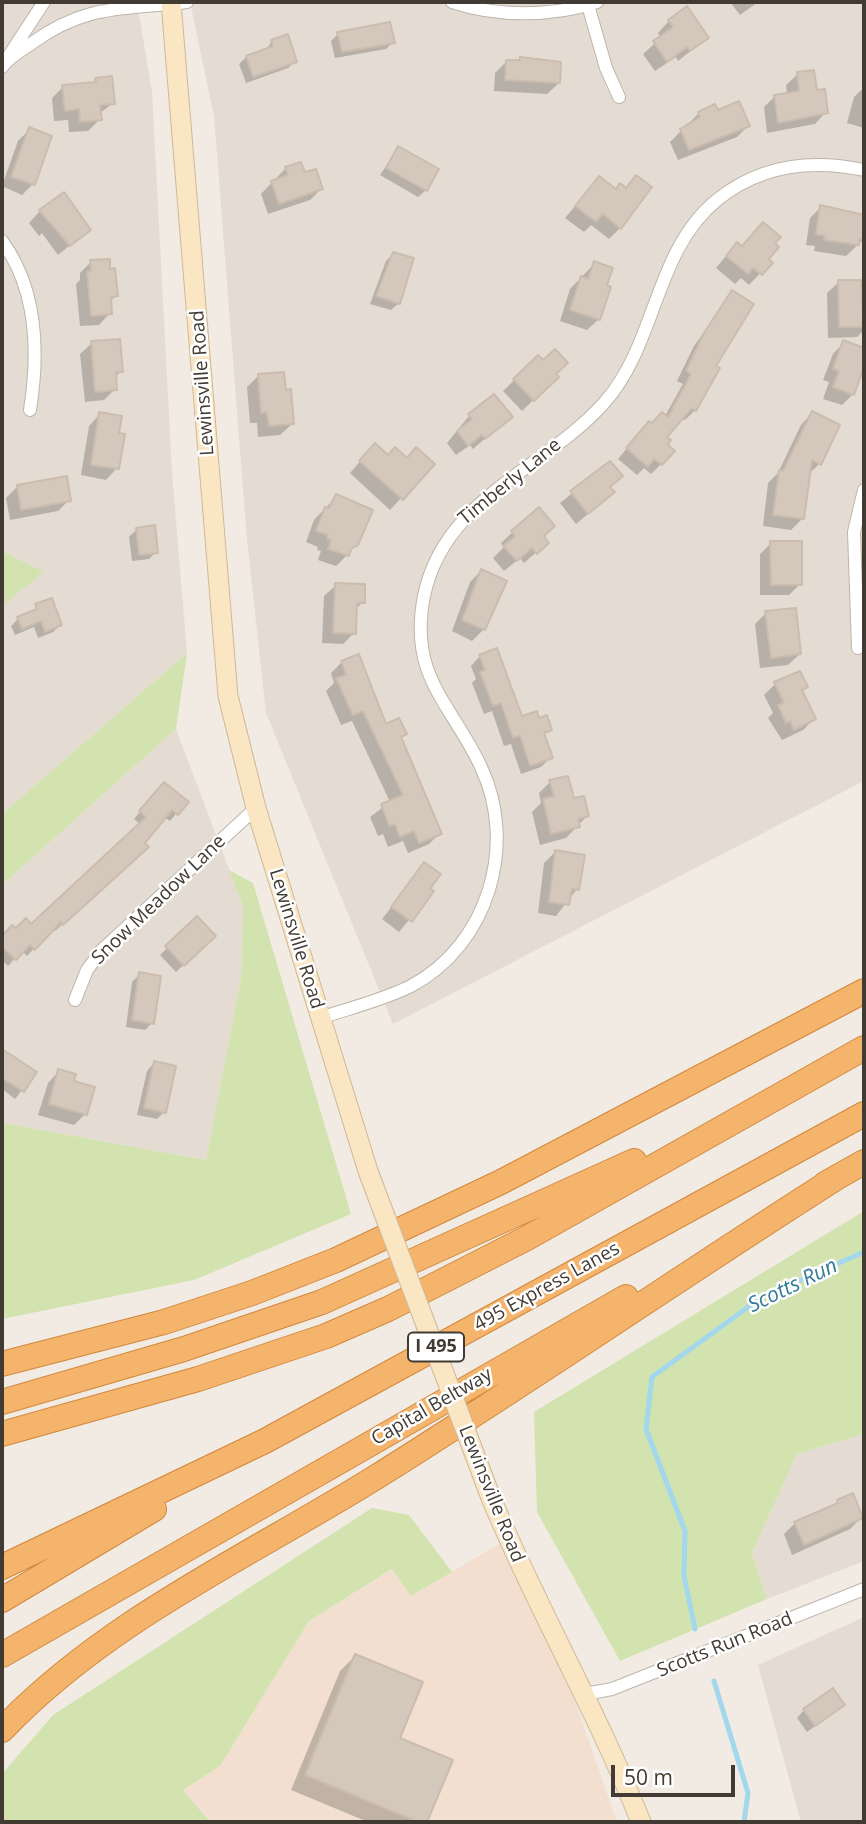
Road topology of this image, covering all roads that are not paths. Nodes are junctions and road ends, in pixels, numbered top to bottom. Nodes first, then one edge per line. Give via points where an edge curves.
1 (44, 2) edge
2 (177, 2) edge
3 (452, 2) edge
4 (593, 3) edge
5 (3, 65) edge
6 (619, 97) dead end
7 (864, 170) edge
8 (2, 241) edge
9 (30, 411) dead end
10 (864, 490) edge
11 (858, 648) dead end
12 (256, 808) junction
13 (864, 991) edge
14 (75, 1000) dead end
15 (320, 1018) junction
16 (864, 1048) edge
17 (781, 1095) junction
18 (864, 1114) edge
19 (864, 1162) edge
20 (839, 1176) junction
21 (2, 1364) edge
22 (2, 1402) edge
23 (2, 1434) edge
24 (265, 1441) junction
25 (2, 1567) edge
26 (864, 1589) edge
27 (2, 1600) edge
28 (2, 1655) edge
29 (585, 1694) junction
30 (2, 1730) edge
31 (641, 1822) edge

1 - 5 street
2 - 5 street via 98,10 74,18 52,28
2 - 12 main road, Lewinsville Road via 222,645 236,734
3 - 4 street via 524,13
4 - 6 street via 606,68
7 - 15 street, Timberly Lane via 831,164 783,167 737,186 715,201 682,240 637,351 605,402 472,509 442,547 424,597 423,650 438,698 481,766 491,791 498,838 490,888 466,937 431,972 410,986
8 - 9 street via 19,270 34,323
10 - 11 street via 854,532
12 - 14 street, Snow Meadow Lane via 101,951
12 - 15 main road, Lewinsville Road
13 - 21 highway via 501,1182 336,1260 164,1322
15 - 29 main road, Lewinsville Road, bridge via 368,1171 491,1498 525,1580
16 - 17 highway
17 - 22 highway via 322,1301 184,1349
17 - 23 highway via 516,1244 326,1336 198,1380
18 - 24 highway, 495 Express Lanes / I 495
19 - 20 highway, Capital Beltway / I 495
20 - 28 highway, Capital Beltway / I 495
20 - 30 highway via 421,1449 130,1625 63,1673
24 - 25 highway, 495 Express Lanes / I 495
24 - 27 highway
26 - 29 street, Scotts Run Road via 612,1689
29 - 31 main road, Lewinsville Road

